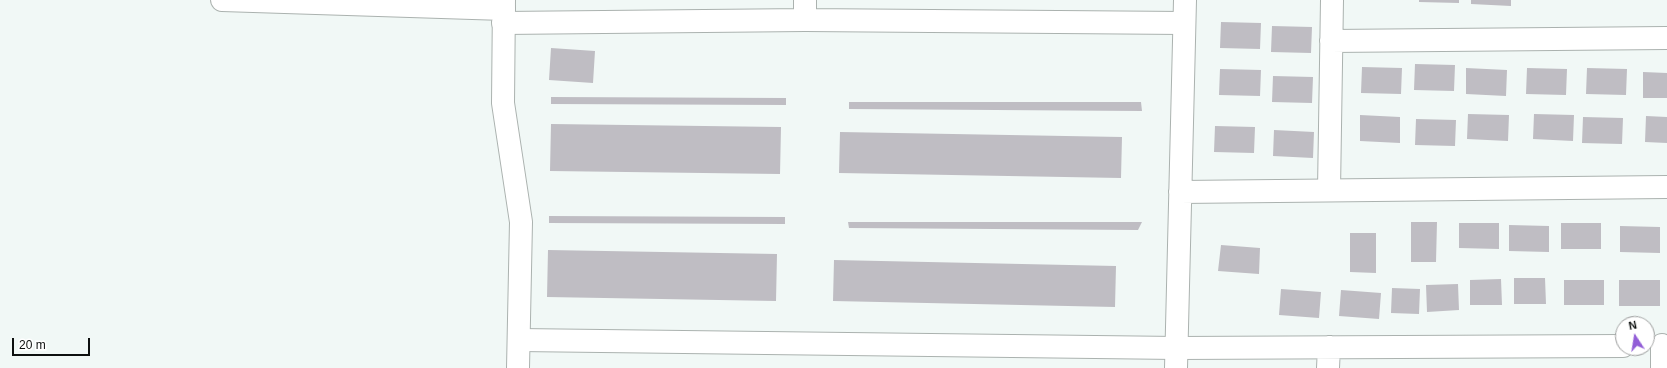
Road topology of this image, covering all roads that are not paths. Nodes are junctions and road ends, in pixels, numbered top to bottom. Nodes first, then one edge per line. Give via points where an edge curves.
1 (222, 0) edge
2 (1185, 0) edge
3 (1332, 0) edge
4 (805, 10) edge
5 (504, 11) edge
6 (1184, 23) junction
7 (1667, 38) edge
8 (1331, 41) junction
9 (1667, 187) edge
10 (1329, 190) junction
11 (1180, 192) junction
12 (519, 340) junction
13 (1659, 345) edge
14 (1615, 346) edge
15 (1328, 357) edge
16 (1176, 358) edge
17 (518, 368) edge
18 (1662, 368) edge

1 - 5 street
2 - 6 street
3 - 8 street
4 - 5 street
4 - 6 street
5 - 12 street via 503,104 521,222
6 - 11 street
7 - 8 street
8 - 10 street
9 - 10 street
10 - 11 street
11 - 16 street
12 - 16 street
12 - 17 street
13 - 18 street
14 - 15 street
15 - 16 street

